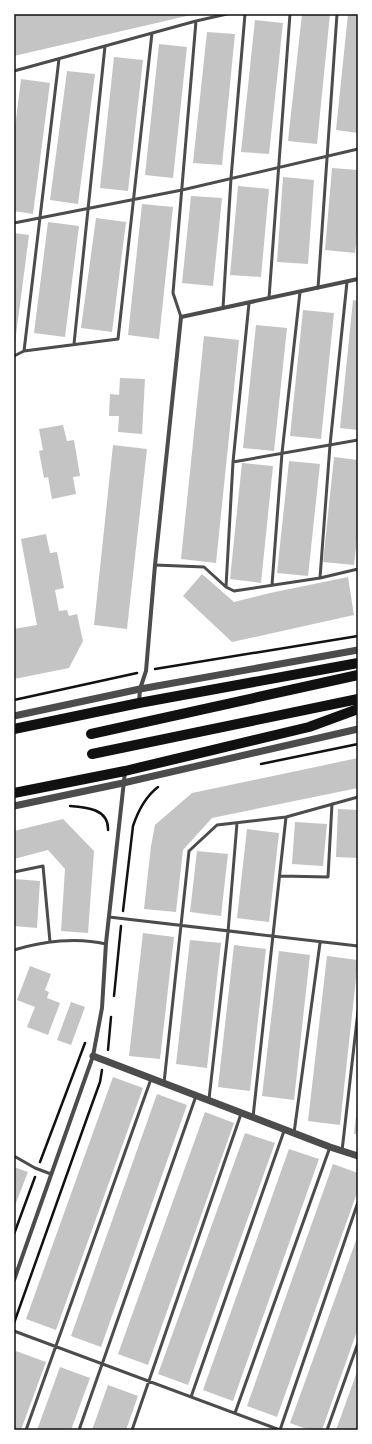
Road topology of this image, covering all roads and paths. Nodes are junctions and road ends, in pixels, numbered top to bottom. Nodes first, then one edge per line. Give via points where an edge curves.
1 (227, 14) edge
2 (245, 14) edge
3 (290, 14) edge
4 (337, 14) edge
5 (196, 21) junction
6 (152, 33) junction
7 (105, 46) junction
8 (59, 59) junction
9 (14, 71) edge
10 (358, 149) edge
11 (326, 156) junction
12 (279, 167) junction
13 (231, 178) junction
14 (182, 190) junction
15 (134, 200) junction
16 (88, 208) junction
17 (40, 218) junction
18 (14, 223) edge
19 (358, 279) edge
20 (347, 282) junction
21 (318, 288) junction
22 (300, 292) junction
23 (269, 298) junction
24 (250, 303) junction
25 (223, 308) junction
26 (181, 317) junction
27 (74, 344) junction
28 (24, 351) junction
29 (14, 356) edge
30 (358, 440) edge
31 (330, 445) junction
32 (282, 453) junction
33 (233, 462) junction
34 (155, 565) junction
35 (358, 569) edge
36 (320, 578) junction
37 (272, 585) junction
38 (226, 587) junction
39 (358, 636) edge
40 (358, 650) edge
41 (358, 663) edge
42 (146, 671) junction
43 (358, 675) edge
44 (140, 689) junction
45 (358, 699) edge
46 (14, 700) edge
47 (139, 702) junction
48 (358, 709) edge
49 (14, 716) edge
50 (14, 729) edge
51 (358, 729) edge
52 (91, 734) dead end
53 (358, 744) edge
54 (92, 754) dead end
55 (259, 764) dead end
56 (125, 771) junction
57 (124, 783) junction
58 (161, 785) dead end
59 (14, 793) edge
60 (358, 797) edge
61 (332, 804) junction
62 (14, 806) edge
63 (64, 806) dead end
64 (286, 817) junction
65 (237, 822) junction
66 (107, 833) dead end
67 (14, 872) edge
68 (280, 876) junction
69 (109, 917) junction
70 (122, 919) junction
71 (181, 926) junction
72 (228, 932) junction
73 (274, 937) junction
74 (50, 942) junction
75 (320, 943) junction
76 (106, 944) junction
77 (358, 946) edge
78 (14, 950) edge
79 (113, 1002) dead end
80 (358, 1011) edge
81 (111, 1017) dead end
82 (86, 1039) dead end
83 (93, 1056) junction
84 (104, 1060) junction
85 (151, 1078) junction
86 (164, 1083) junction
87 (196, 1095) junction
88 (209, 1101) junction
89 (241, 1113) junction
90 (253, 1117) junction
91 (285, 1129) junction
92 (294, 1133) junction
93 (330, 1147) junction
94 (342, 1151) junction
95 (14, 1156) edge
96 (358, 1156) edge
97 (38, 1169) junction
98 (51, 1174) junction
99 (358, 1202) edge
100 (14, 1234) edge
101 (14, 1280) edge
102 (14, 1323) edge
103 (14, 1332) edge
104 (358, 1343) edge
105 (56, 1347) junction
106 (102, 1364) junction
107 (149, 1381) junction
108 (191, 1397) junction
109 (235, 1413) junction
110 (26, 1430) edge
111 (79, 1430) edge
112 (132, 1430) edge
113 (280, 1430) edge
114 (327, 1430) edge

1 - 5 lane
2 - 13 lane
3 - 12 lane
4 - 11 lane
5 - 6 lane
5 - 14 lane
6 - 7 lane
6 - 15 lane
7 - 8 lane
7 - 16 lane
8 - 9 lane
8 - 17 lane
10 - 11 lane
11 - 12 lane
11 - 21 lane
12 - 13 lane
12 - 23 lane
13 - 14 lane
13 - 25 lane
14 - 15 lane
14 - 26 lane via 172,293
15 - 16 lane
15 - 27 lane via 118,339
16 - 17 lane
16 - 27 lane
17 - 18 lane
17 - 28 lane
19 - 20 street
20 - 21 street
20 - 31 lane
21 - 22 street
22 - 23 street
22 - 32 lane
23 - 24 street
24 - 25 street
24 - 33 lane
25 - 26 street
26 - 34 street
27 - 28 lane
28 - 29 lane
30 - 31 lane
31 - 32 lane
31 - 36 lane
32 - 33 lane
32 - 37 lane
33 - 38 lane
34 - 38 lane via 204,567
34 - 42 street
35 - 36 lane
36 - 37 lane
37 - 38 lane via 234,591
39 - 42 path
40 - 44 street
41 - 47 main road
42 - 44 street
42 - 46 path
43 - 52 main road
44 - 47 street
44 - 49 street
45 - 54 main road
47 - 50 main road
48 - 56 main road via 309,727
51 - 57 street
53 - 55 path
56 - 57 street
56 - 59 main road
57 - 62 street
57 - 69 street
58 - 70 path via 144,801 133,826
60 - 61 lane
61 - 64 lane
61 - 68 lane via 328,877
63 - 66 path via 78,806 101,812 108,825
64 - 65 lane
64 - 68 lane
65 - 71 lane via 217,825 189,851
65 - 72 lane
67 - 74 lane via 44,866
68 - 73 lane
69 - 70 lane
69 - 76 street
70 - 71 lane
70 - 79 path
71 - 72 lane
71 - 86 lane
72 - 73 lane
72 - 88 lane
73 - 75 lane
73 - 90 lane
74 - 76 lane
74 - 78 lane
75 - 77 lane
75 - 92 lane
76 - 83 street via 102,1008
80 - 94 lane
81 - 84 path
82 - 97 path
83 - 84 street
83 - 98 street
84 - 85 street
84 - 102 path via 97,1089
85 - 86 street
85 - 105 lane
86 - 87 street
87 - 88 street
87 - 106 lane
88 - 89 street
89 - 90 street
89 - 107 lane
90 - 91 street
91 - 92 street
91 - 108 lane
92 - 93 street
93 - 94 street
93 - 109 lane
94 - 96 street
95 - 97 lane
97 - 98 lane
97 - 100 path
98 - 101 street
99 - 113 lane
103 - 105 lane
104 - 114 lane
105 - 106 lane
105 - 110 lane
106 - 107 lane
106 - 111 lane
107 - 108 lane
107 - 112 lane
108 - 109 lane
109 - 113 lane

